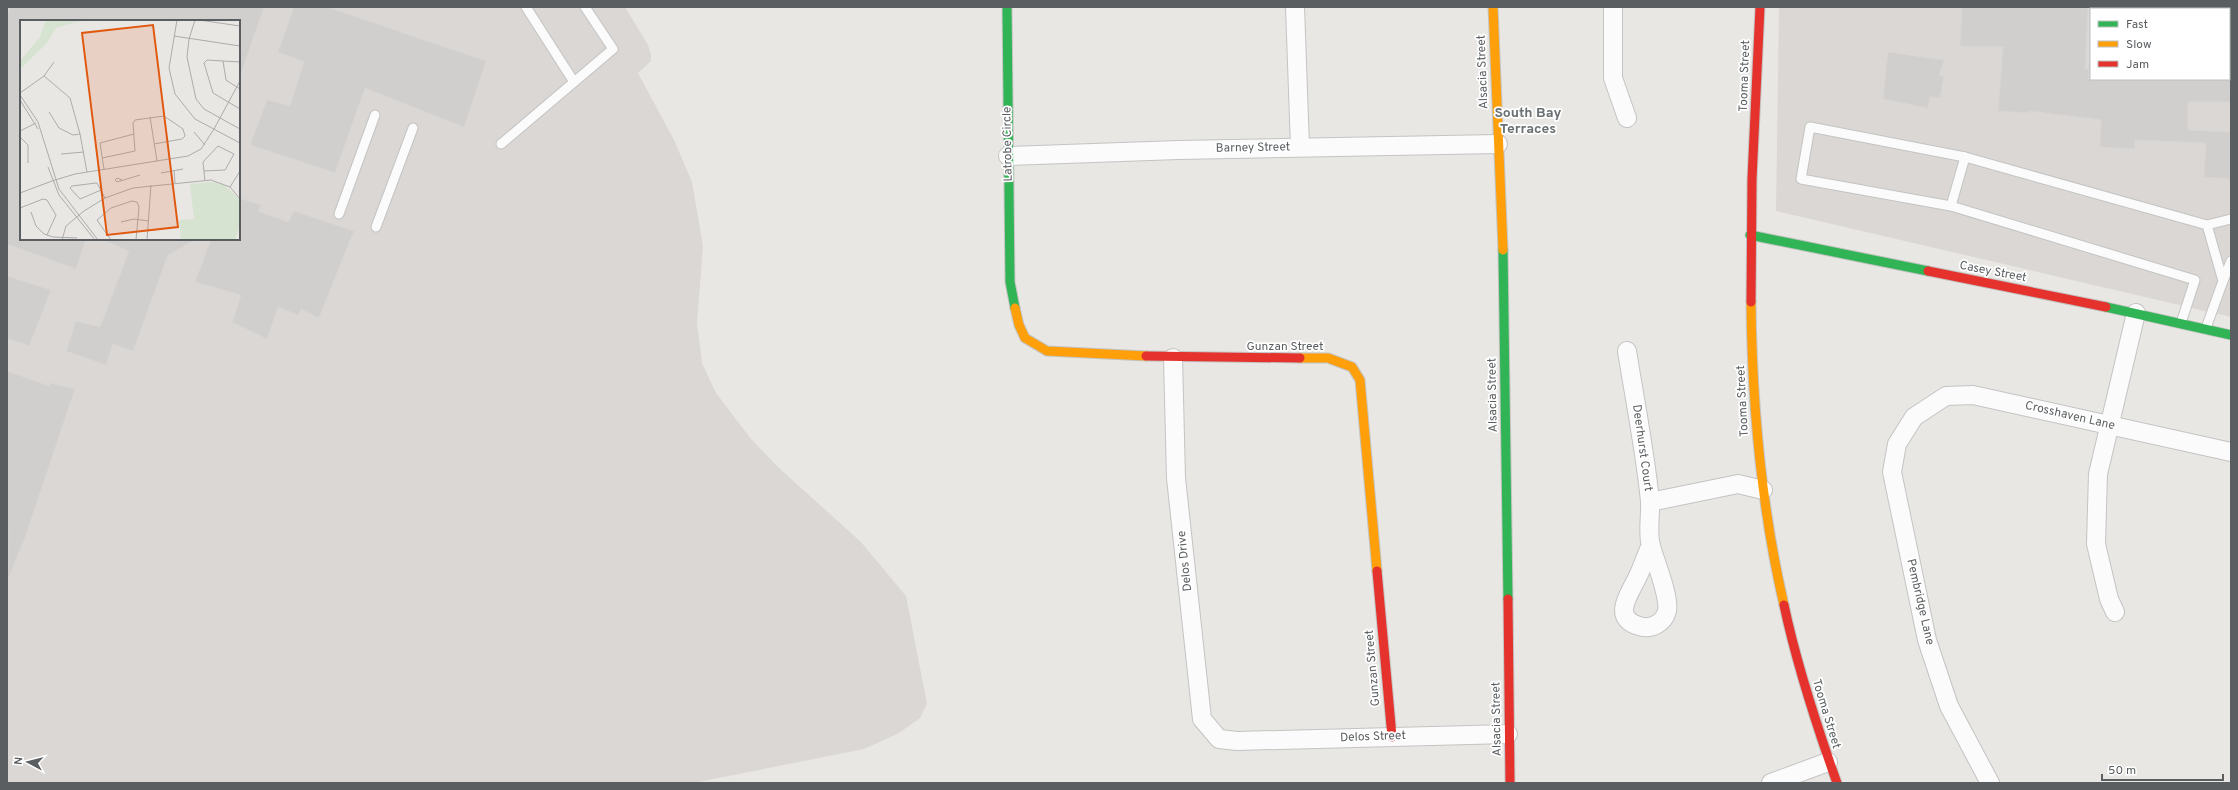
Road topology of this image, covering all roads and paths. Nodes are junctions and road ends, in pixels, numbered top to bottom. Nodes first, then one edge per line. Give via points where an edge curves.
1 (526, 7) edge
2 (585, 7) edge
3 (1007, 7) edge
4 (1295, 7) edge
5 (1493, 7) edge
6 (1613, 7) edge
7 (1760, 7) edge
8 (574, 82) junction
9 (375, 115) dead end
10 (1627, 118) dead end
11 (412, 128) dead end
12 (502, 144) dead end
13 (1498, 144) junction
14 (1300, 147) junction
15 (1008, 156) junction
16 (1965, 157) junction
17 (1951, 206) junction
18 (339, 214) dead end
19 (2231, 219) edge
20 (2207, 225) junction
21 (376, 227) dead end
22 (1750, 235) junction
23 (2231, 261) edge
24 (2223, 280) junction
25 (1010, 282) joint
26 (2136, 313) junction
27 (2181, 323) junction
28 (2206, 328) junction
29 (2231, 334) edge
30 (1627, 351) dead end
31 (1173, 358) junction
32 (1914, 417) joint
33 (2110, 425) junction
34 (2231, 452) edge
35 (1763, 490) junction
36 (1650, 502) junction
37 (1651, 545) dead end
38 (2115, 612) dead end
39 (1508, 734) junction
40 (1392, 737) junction
41 (1237, 741) joint
42 (1828, 762) junction
43 (1510, 783) edge
44 (1771, 783) edge
45 (1837, 783) edge
46 (1990, 783) edge

1 - 8 lane
2 - 8 lane via 613,49
3 - 15 street, Latrobe Circle
4 - 14 street
5 - 13 street, Alsacia Street
6 - 10 street via 1613,78
7 - 22 street, Tooma Street
8 - 12 lane
9 - 18 lane
11 - 21 lane
13 - 14 street, Barney Street
13 - 39 street, Alsacia Street via 1503,229
14 - 15 street, Barney Street
15 - 25 street, Latrobe Circle
16 - 17 lane
16 - 17 lane via 1810,127 1802,179
16 - 20 lane
17 - 27 lane via 2195,280
19 - 20 lane
20 - 24 lane
22 - 26 street, Casey Street
22 - 35 street, Tooma Street via 1754,393
23 - 24 lane
24 - 28 lane
25 - 31 street, Gunzan Street via 1019,325 1025,338 1047,351
26 - 27 street, Casey Street
26 - 33 street
27 - 28 street, Casey Street
28 - 29 street, Casey Street
30 - 36 street, Deerhurst Court
31 - 40 street, Gunzan Street via 1328,358 1352,367 1360,380
31 - 41 street, Delos Drive via 1176,478 1202,719 1219,739
32 - 33 street, Crosshaven Lane via 1946,396 1973,395
32 - 46 street, Pembridge Lane via 1897,444 1892,472 1928,640 1949,706
33 - 34 street, Crosshaven Lane
33 - 38 street via 2098,474 2096,544 2109,599
35 - 36 street via 1738,484
35 - 42 street, Tooma Street via 1771,545 1795,654
36 - 37 street, Deerhurst Court
39 - 40 street, Delos Street
39 - 43 street, Alsacia Street
40 - 41 street, Delos Street
42 - 44 street
42 - 45 street, Tooma Street

